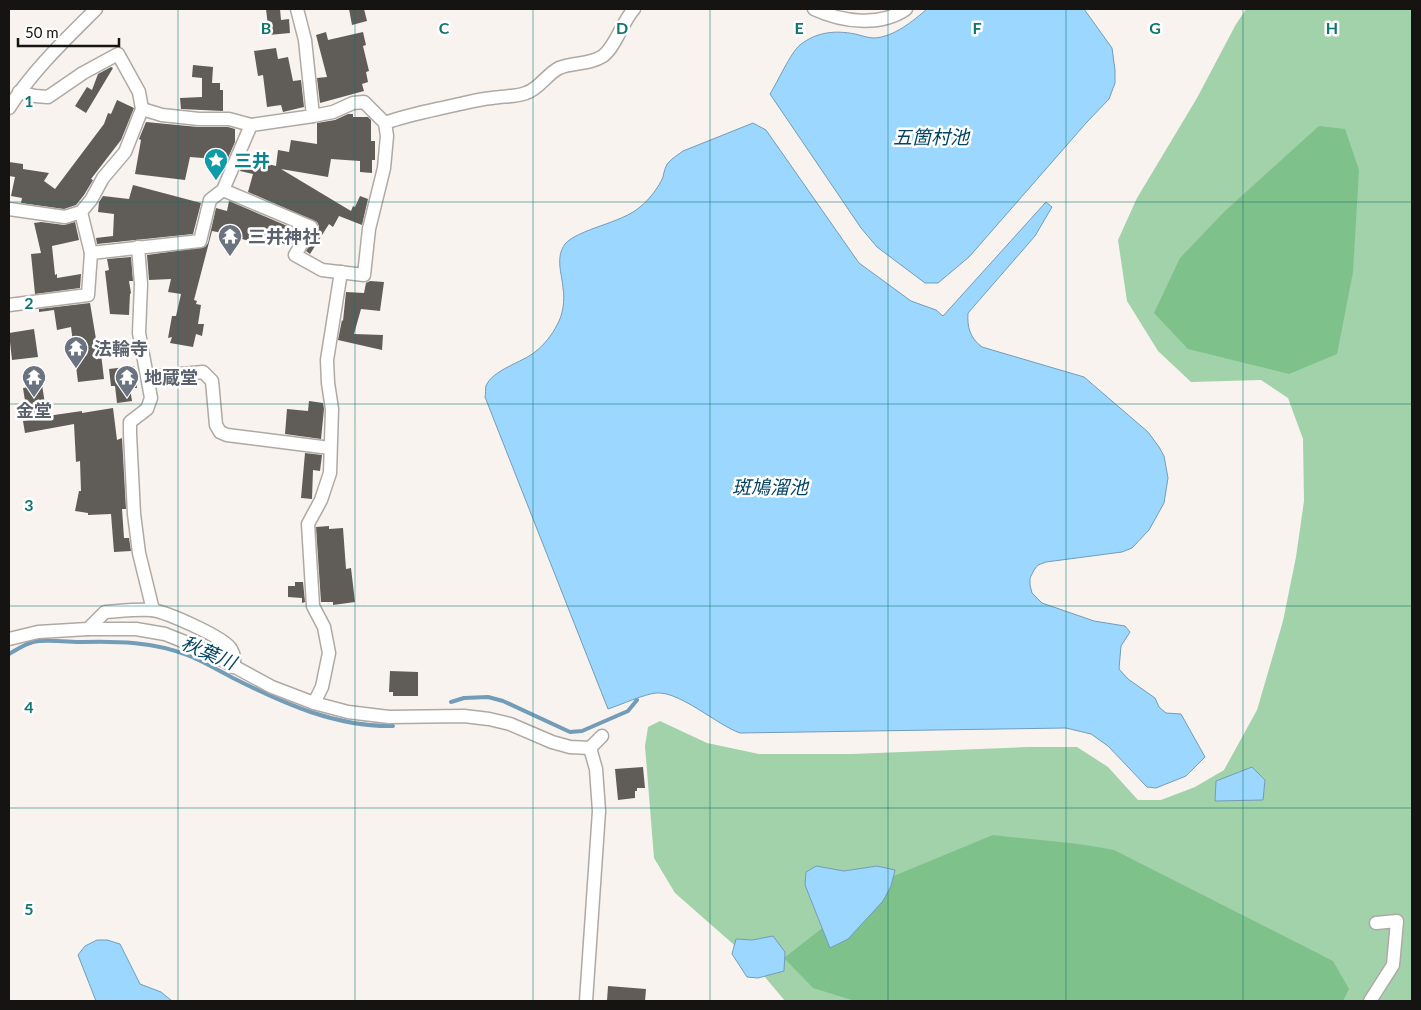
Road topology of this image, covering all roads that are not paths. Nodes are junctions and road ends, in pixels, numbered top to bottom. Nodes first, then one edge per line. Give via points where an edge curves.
1 (96, 9) edge
2 (297, 9) edge
3 (634, 9) edge
4 (814, 9) edge
5 (906, 9) edge
6 (19, 92) junction
7 (9, 108) edge
8 (142, 109) junction
9 (313, 116) junction
10 (385, 123) junction
11 (251, 125) junction
12 (223, 190) junction
13 (9, 209) edge
14 (81, 212) junction
15 (138, 247) junction
16 (92, 253) junction
17 (341, 272) junction
18 (9, 305) edge
19 (148, 377) junction
20 (330, 448) junction
21 (153, 610) junction
22 (88, 629) junction
23 (9, 639) edge
24 (233, 667) junction
25 (314, 703) junction
26 (602, 736) dead end
27 (590, 748) junction
28 (1376, 923) dead end
29 (586, 1001) edge
30 (1370, 1001) edge

1 - 6 street via 45,60
2 - 9 street via 305,40
3 - 10 street via 604,54 594,61 557,69 529,93 475,101
4 - 5 street via 830,16 862,21 883,19
6 - 7 street
6 - 8 street via 48,97 118,54 139,92
8 - 11 street via 162,115 229,119
8 - 14 street via 125,152
9 - 10 street via 364,102
9 - 11 street
10 - 17 street via 384,168 369,229 364,275
11 - 12 street
12 - 15 street via 210,200 200,242
12 - 17 street via 311,227 295,255 322,270
13 - 14 street via 65,217
14 - 16 street
15 - 16 street
15 - 19 street via 141,284 138,333
16 - 18 street via 88,295
17 - 20 street via 327,360 332,409
19 - 20 street via 204,372 212,382 216,425 227,435
19 - 21 street via 151,398 147,409 130,422 130,434 139,553
20 - 25 street via 330,473 308,524 314,606 324,627 328,653 322,687
21 - 22 street via 106,612
21 - 24 street via 180,619 230,647 235,661
22 - 23 street via 38,632
22 - 24 street via 136,629 165,634 200,648
24 - 25 street
25 - 27 street via 348,712 389,717 489,719 510,724 552,742
26 - 27 street
27 - 29 street via 596,770 599,811
28 - 30 street via 1397,920 1393,964

